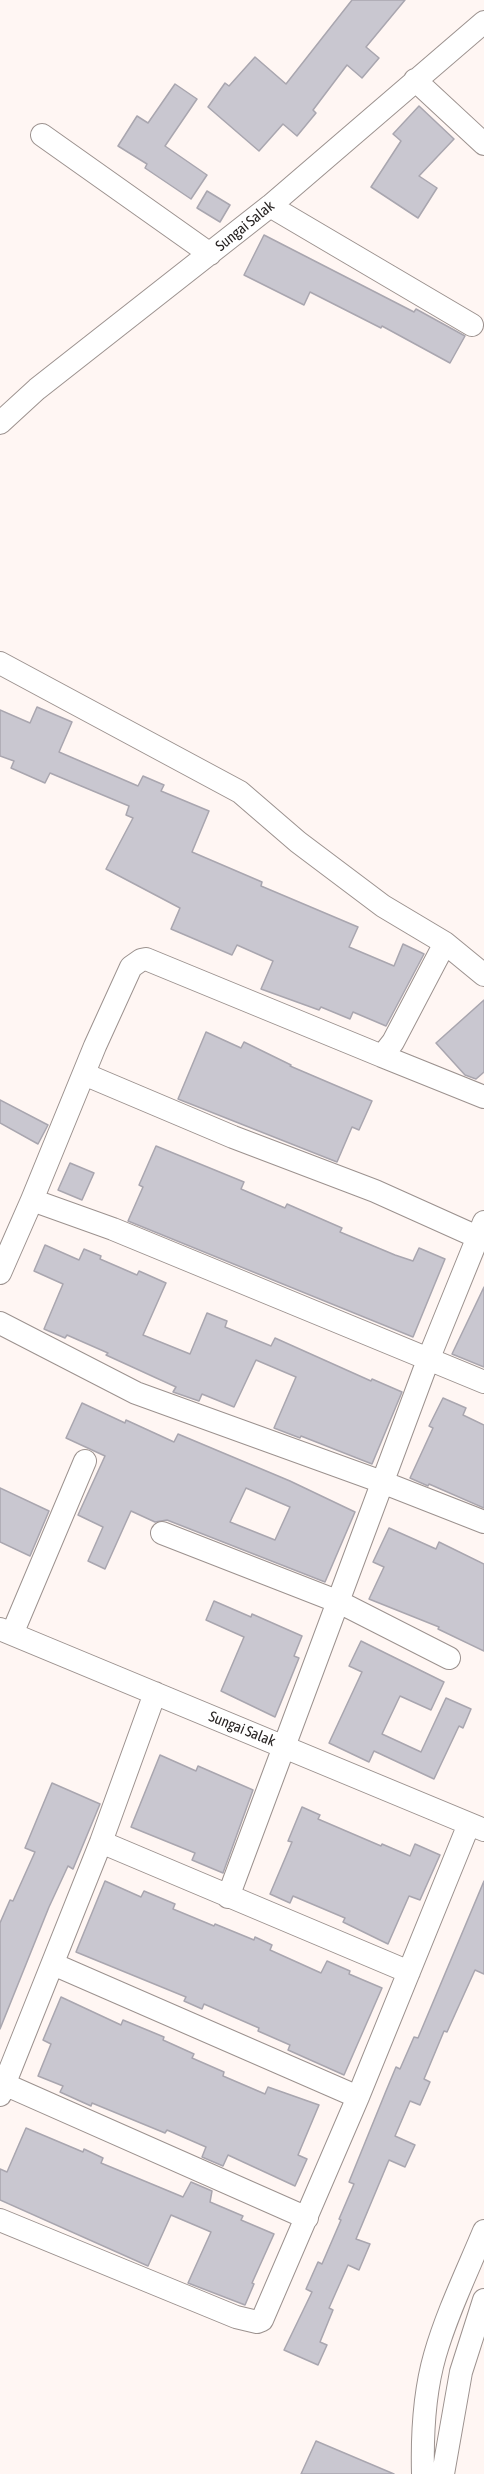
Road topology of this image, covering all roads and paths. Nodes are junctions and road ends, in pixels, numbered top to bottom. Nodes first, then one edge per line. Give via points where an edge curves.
1 (484, 22) edge
2 (415, 80) junction
3 (42, 135) dead end
4 (484, 144) edge
5 (270, 206) junction
6 (210, 254) junction
7 (472, 326) dead end
8 (0, 423) edge
9 (0, 663) edge
10 (445, 943) junction
11 (484, 975) edge
12 (382, 1056) junction
13 (84, 1074) junction
14 (484, 1097) edge
15 (32, 1200) junction
16 (482, 1234) edge
17 (0, 1273) edge
18 (0, 1323) edge
19 (428, 1360) junction
20 (484, 1382) edge
21 (85, 1461) dead end
22 (382, 1482) junction
23 (484, 1522) edge
24 (162, 1533) dead end
25 (339, 1602) junction
26 (6, 1632) edge
27 (450, 1658) dead end
28 (154, 1693) junction
29 (284, 1746) junction
30 (477, 1827) edge
31 (100, 1842) junction
32 (228, 1897) junction
33 (53, 1964) junction
34 (409, 1972) junction
35 (2, 2089) edge
36 (358, 2097) junction
37 (307, 2218) junction
38 (0, 2220) edge
39 (484, 2231) edge
40 (484, 2300) edge
41 (423, 2474) edge
42 (444, 2474) edge

1 - 2 street, Sungai Salak
2 - 4 street
2 - 5 street, Sungai Salak
3 - 6 street
5 - 6 street, Sungai Salak
5 - 7 street
6 - 8 street, Sungai Salak via 37,389
9 - 10 street via 240,792 383,906
10 - 11 street
10 - 12 street
12 - 13 street via 146,959 131,967
12 - 14 street
13 - 15 street
13 - 16 street
15 - 17 street
15 - 19 street via 113,1228
16 - 19 street
18 - 22 street via 136,1393
19 - 20 street
19 - 22 street
21 - 26 street
22 - 23 street
22 - 25 street
24 - 25 street
25 - 27 street
25 - 29 street
26 - 28 street, Sungai Salak
28 - 29 street, Sungai Salak
28 - 31 street
29 - 30 street, Sungai Salak
29 - 32 street
30 - 34 street
31 - 32 street
31 - 33 street
32 - 34 street
33 - 35 street
33 - 36 street
34 - 36 street
35 - 37 street
36 - 37 street
37 - 38 street via 264,2317 257,2322 236,2317
39 - 41 street via 434,2357 427,2391
40 - 42 street via 461,2372

